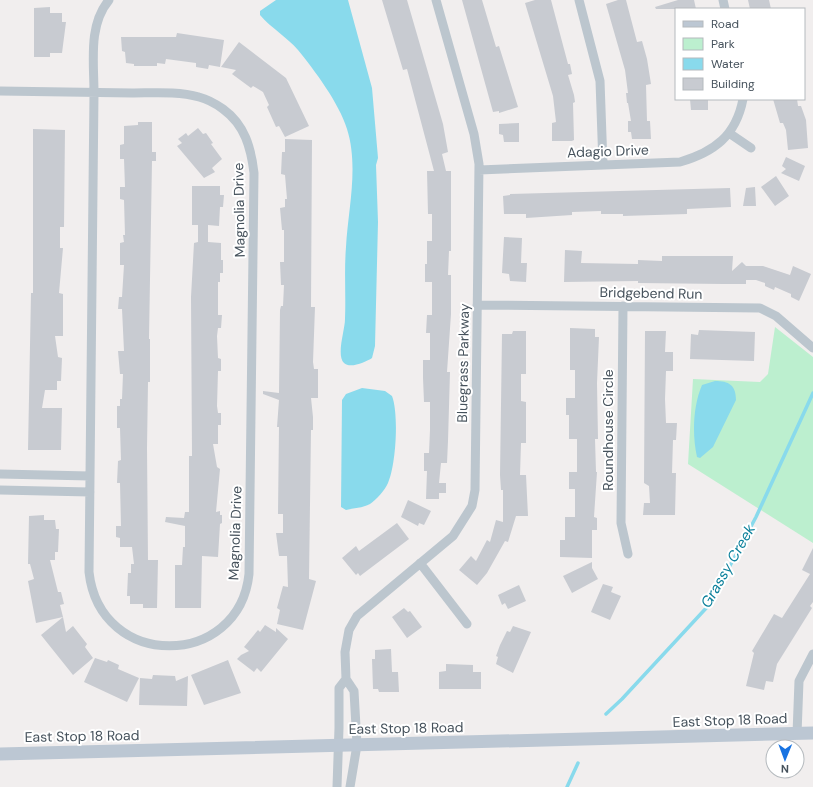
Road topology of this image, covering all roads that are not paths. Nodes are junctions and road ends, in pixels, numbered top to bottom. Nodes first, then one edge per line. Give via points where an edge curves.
1 (109, 0) edge
2 (436, 0) edge
3 (579, 0) edge
4 (0, 92) edge
5 (94, 93) junction
6 (742, 100) edge
7 (729, 133) junction
8 (751, 148) dead end
9 (603, 165) junction
10 (479, 170) junction
11 (478, 305) junction
12 (623, 306) junction
13 (812, 347) edge
14 (0, 474) edge
15 (90, 476) junction
16 (0, 490) edge
17 (90, 492) junction
18 (628, 554) dead end
19 (420, 563) junction
20 (467, 624) dead end
21 (813, 654) edge
22 (346, 679) junction
23 (797, 734) junction
24 (813, 734) edge
25 (337, 746) junction
26 (357, 746) junction
27 (0, 754) edge
28 (337, 787) edge
29 (350, 787) edge

1 - 5 street via 103,8 95,32
2 - 10 street, Bluegrass Parkway via 474,134
3 - 9 street via 602,91
4 - 5 street, Magnolia Drive
5 - 15 street, Magnolia Drive
5 - 17 street, Magnolia Drive via 199,97 232,116 247,138 252,155 254,195 249,574 246,593 231,619 207,637 180,645 145,643 133,639 115,627 96,603 90,583
6 - 7 street, Adagio Drive via 738,116
7 - 8 street
7 - 9 street, Adagio Drive via 716,147 680,162
9 - 10 street, Adagio Drive
10 - 11 street, Bluegrass Parkway
11 - 12 street, Bridgebend Run
11 - 19 street, Bluegrass Parkway via 474,498 466,518 453,536
12 - 13 street, Bridgebend Run via 760,308 776,316
12 - 18 street, Roundhouse Circle via 621,523
14 - 15 street
15 - 17 street, Magnolia Drive
16 - 17 street
19 - 20 street
19 - 22 street, Bluegrass Parkway via 357,616 349,630 345,652
21 - 23 street via 799,680
22 - 25 street, Bluegrass Parkway via 339,688
22 - 26 street, Bluegrass Parkway via 354,691
23 - 24 street, East Stop 18 Road
23 - 26 street, East Stop 18 Road
25 - 26 street, East Stop 18 Road
25 - 27 street, East Stop 18 Road
25 - 28 street, Bluegrass Parkway
26 - 29 street, Bluegrass Parkway

